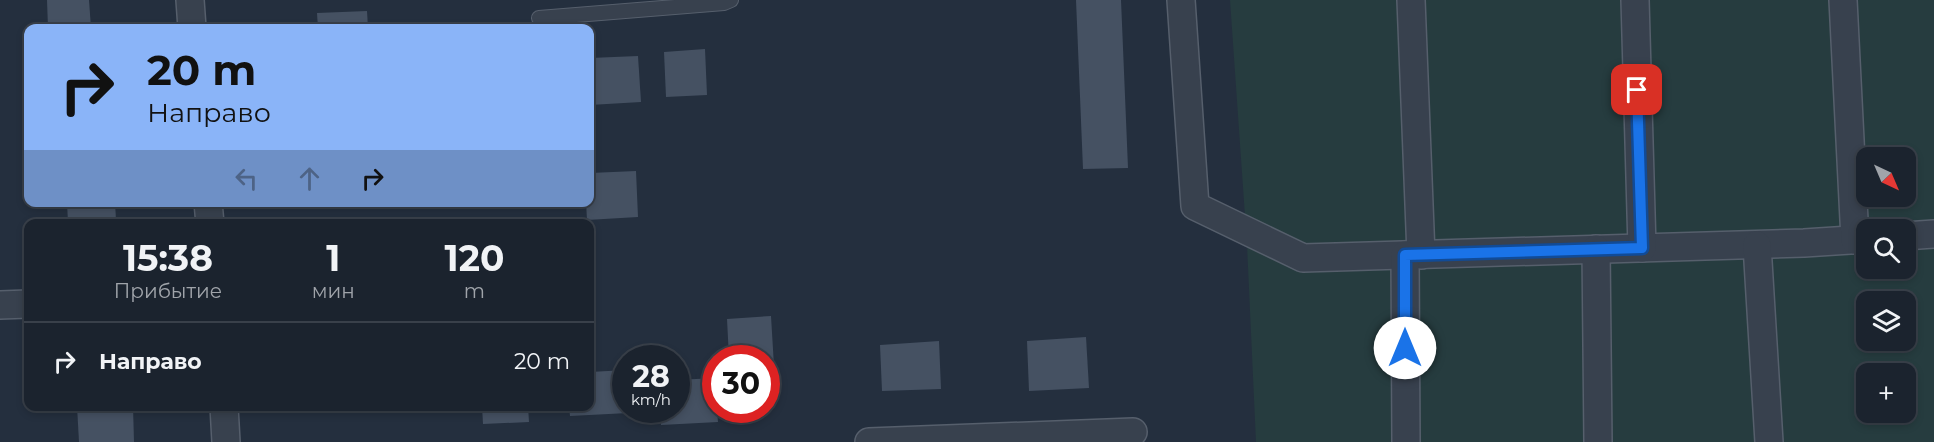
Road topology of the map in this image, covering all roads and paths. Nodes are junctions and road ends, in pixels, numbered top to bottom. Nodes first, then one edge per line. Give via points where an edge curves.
1 (190, 0) edge
2 (731, 0) edge
3 (1181, 0) edge
4 (1411, 0) edge
5 (1635, 0) edge
6 (1844, 0) edge
7 (539, 18) dead end
8 (192, 24) edge
9 (1860, 219) edge
10 (1934, 234) edge
11 (1916, 235) edge
12 (1856, 239) edge
13 (1757, 245) junction
14 (1642, 248) junction
15 (1596, 249) junction
16 (1413, 255) junction
17 (24, 304) edge
18 (0, 305) edge
19 (224, 411) edge
20 (1133, 432) dead end
21 (226, 442) edge
22 (869, 442) edge
23 (1406, 442) edge
24 (1598, 442) edge
25 (1769, 442) edge

1 - 8 street
2 - 7 lane
3 - 16 street via 1196,206 1303,258
4 - 16 street
5 - 14 street
6 - 9 street
10 - 11 street
12 - 13 street
13 - 14 street
13 - 25 street
14 - 15 street
15 - 16 street
15 - 24 street
16 - 23 street
17 - 18 street
19 - 21 street
20 - 22 street

